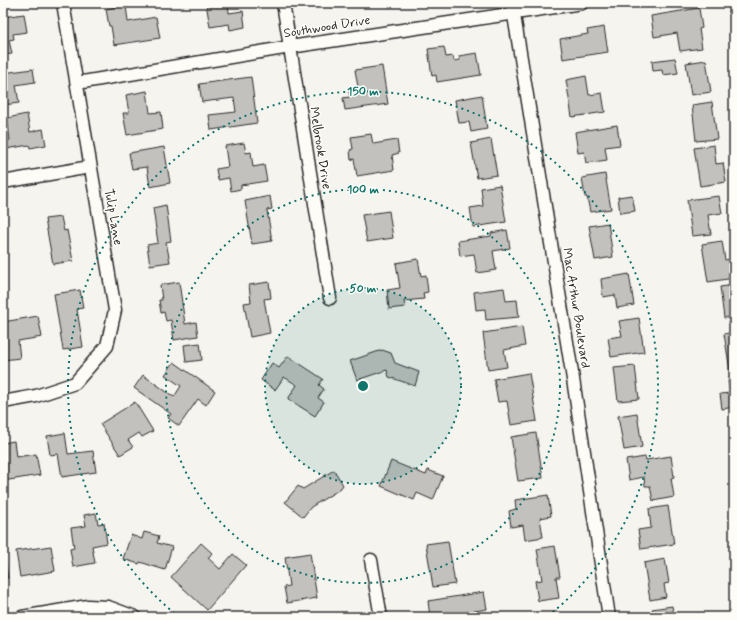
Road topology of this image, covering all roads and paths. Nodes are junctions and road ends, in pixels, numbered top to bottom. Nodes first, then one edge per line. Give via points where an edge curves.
1 (63, 3) edge
2 (283, 3) edge
3 (582, 3) edge
4 (513, 8) edge
5 (290, 47) junction
6 (77, 83) junction
7 (90, 167) junction
8 (3, 182) edge
9 (330, 298) dead end
10 (3, 402) edge
11 (371, 560) dead end
12 (22, 617) edge
13 (135, 617) edge
14 (381, 617) edge
15 (609, 617) edge

1 - 6 street, Tulip Lane
2 - 5 street, Melbrook Drive
3 - 4 street, Southwood Drive
4 - 5 street, Southwood Drive
4 - 15 street, Mac Arthur Boulevard
5 - 6 street, Southwood Drive
5 - 9 street, Melbrook Drive
6 - 7 street, Tulip Lane
7 - 8 street
7 - 10 street, Tulip Lane via 115,310 107,346 75,383 36,396
11 - 14 street
12 - 13 street via 88,606 108,607

